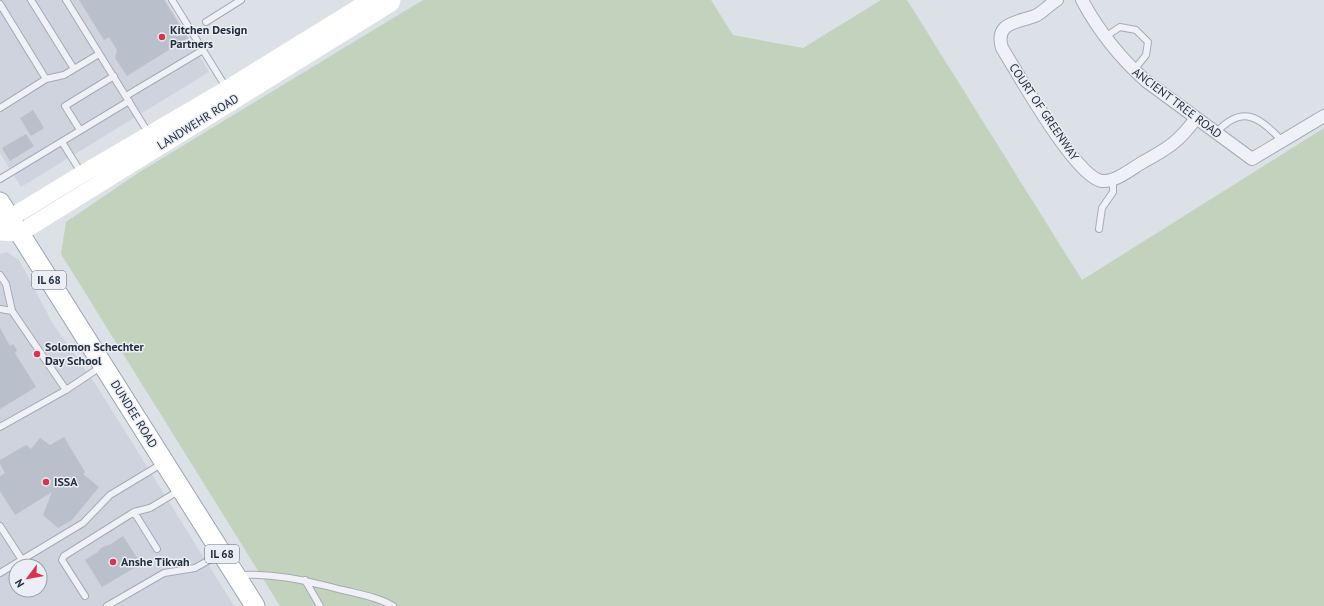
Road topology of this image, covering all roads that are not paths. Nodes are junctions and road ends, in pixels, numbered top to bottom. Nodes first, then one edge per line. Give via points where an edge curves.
1 (31, 0) edge
2 (66, 0) edge
3 (172, 0) edge
4 (241, 0) edge
5 (371, 0) edge
6 (392, 0) edge
7 (1057, 0) edge
8 (1082, 0) edge
9 (0, 4) edge
10 (206, 22) dead end
11 (1104, 37) junction
12 (203, 50) junction
13 (99, 54) junction
14 (74, 69) junction
15 (1134, 70) junction
16 (114, 76) junction
17 (46, 79) junction
18 (230, 95) junction
19 (128, 98) junction
20 (0, 108) edge
21 (1324, 116) edge
22 (1196, 118) junction
23 (80, 130) junction
24 (1216, 133) junction
25 (1281, 140) junction
26 (153, 141) junction
27 (62, 142) junction
28 (0, 179) edge
29 (1113, 180) junction
30 (86, 181) junction
31 (0, 202) edge
32 (7, 228) edge
33 (1099, 230) dead end
34 (0, 274) edge
35 (0, 309) edge
36 (12, 311) junction
37 (103, 365) junction
38 (66, 390) junction
39 (0, 427) edge
40 (164, 462) junction
41 (182, 490) junction
42 (134, 512) junction
43 (0, 526) edge
44 (157, 550) dead end
45 (222, 553) junction
46 (21, 558) edge
47 (25, 558) edge
48 (236, 575) junction
49 (305, 580) junction
50 (85, 596) dead end
51 (250, 602) edge
52 (107, 606) edge
53 (320, 606) edge
54 (393, 606) edge

1 - 14 lane
2 - 13 lane
3 - 12 lane
4 - 10 lane
5 - 18 main road, LANDWEHR ROAD
6 - 18 main road, LANDWEHR ROAD via 391,3
7 - 29 street, COURT OF GREENWAY via 1038,14 1009,24 1002,30 999,38 1002,48 1062,143 1084,170 1101,181
8 - 11 street, ANCIENT TREE ROAD
9 - 17 lane
11 - 15 street, ANCIENT TREE ROAD
11 - 15 lane via 1120,27 1136,30 1148,42 1146,55
12 - 18 lane
12 - 19 lane
13 - 14 lane
13 - 16 lane
14 - 17 lane via 64,75
15 - 22 street, ANCIENT TREE ROAD
16 - 19 lane
16 - 23 lane via 66,106
17 - 20 lane
18 - 26 main road, LANDWEHR ROAD
19 - 23 lane
19 - 26 lane
21 - 25 street
22 - 24 street, ANCIENT TREE ROAD
22 - 29 street via 1185,135 1173,144
23 - 27 lane
24 - 25 lane via 1233,119 1248,116 1267,125
24 - 25 street, ANCIENT TREE ROAD via 1252,159
26 - 30 main road, LANDWEHR ROAD
27 - 28 lane
27 - 30 lane
29 - 33 lane via 1113,192 1102,208
30 - 32 main road, LANDWEHR ROAD
31 - 32 main road, DUNDEE ROAD / IL 68
32 - 37 main road, DUNDEE ROAD / IL 68
34 - 36 lane via 6,284
35 - 36 lane
36 - 38 lane
37 - 38 lane
37 - 40 main road, DUNDEE ROAD / IL 68
38 - 39 lane
40 - 41 main road, DUNDEE ROAD / IL 68
40 - 47 lane via 110,495 83,523
41 - 42 lane via 150,508
41 - 45 main road, DUNDEE ROAD / IL 68
42 - 44 lane
42 - 50 lane via 64,556 62,560
43 - 46 lane
45 - 48 main road, DUNDEE ROAD / IL 68
45 - 52 lane via 195,568 164,573
48 - 49 lane via 259,574
48 - 51 main road, DUNDEE ROAD / IL 68
49 - 53 lane
49 - 54 lane via 366,595

